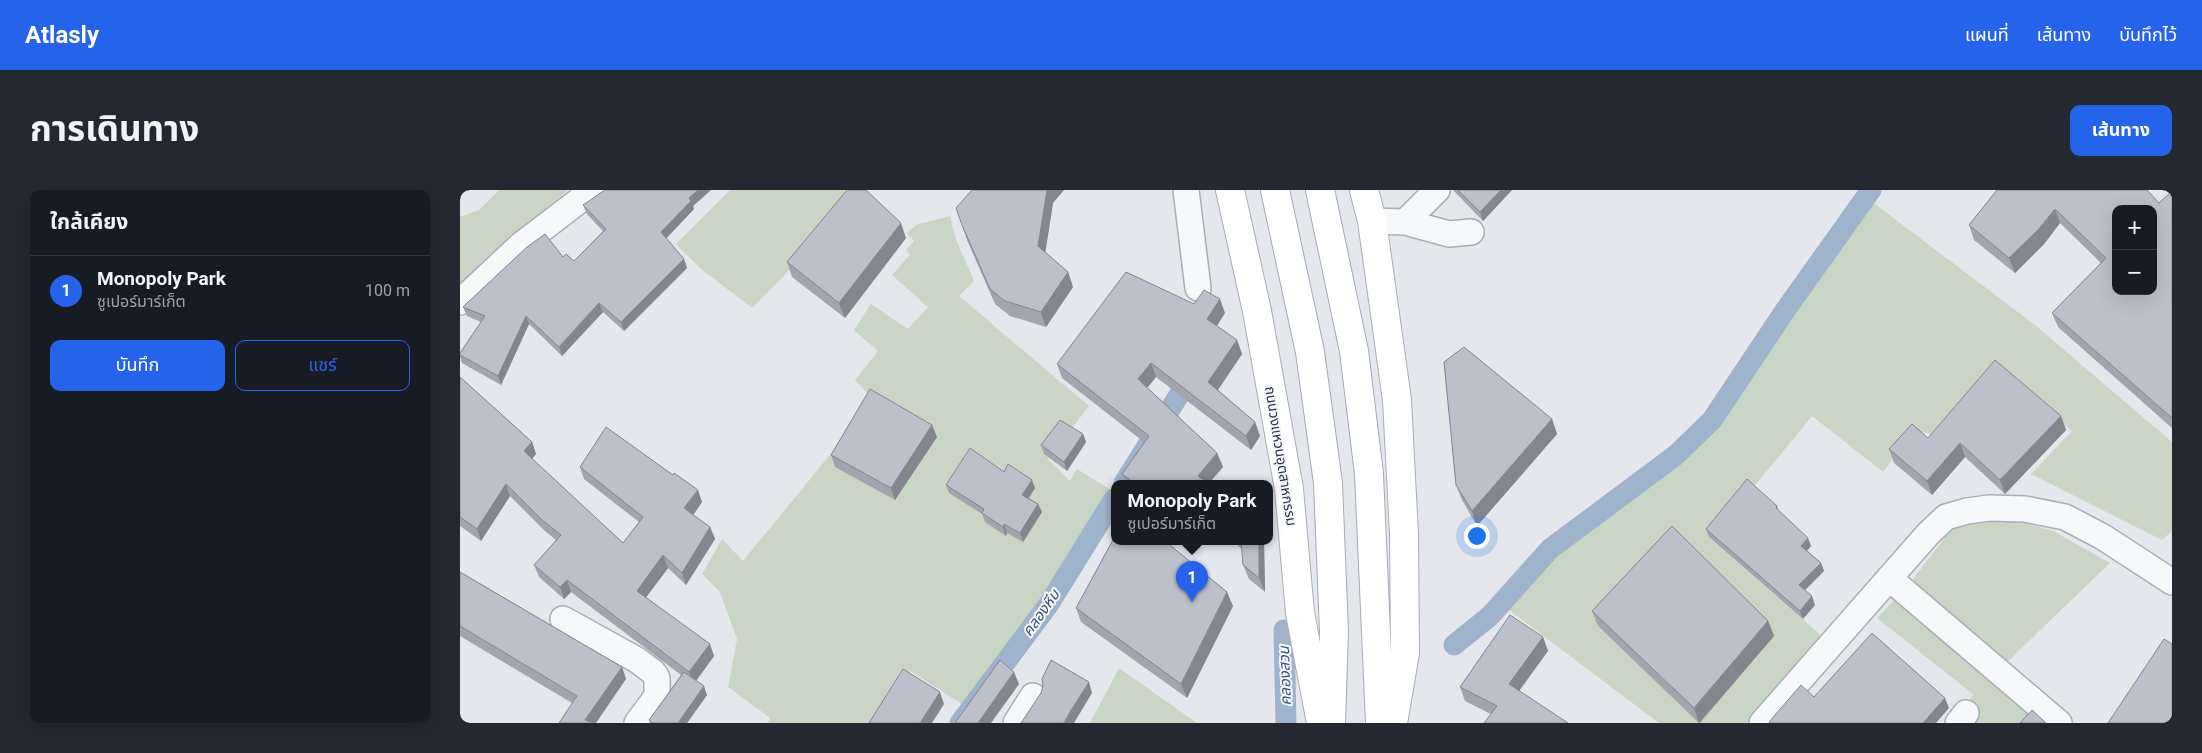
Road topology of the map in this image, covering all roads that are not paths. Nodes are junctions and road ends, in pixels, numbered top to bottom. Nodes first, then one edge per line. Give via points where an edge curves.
1 (593, 190) edge
2 (1186, 190) edge
3 (1230, 190) edge
4 (1275, 190) edge
5 (1320, 190) edge
6 (1364, 190) edge
7 (1437, 190) edge
8 (1372, 221) junction
9 (1405, 222) junction
10 (1472, 232) dead end
11 (1198, 288) dead end
12 (460, 302) edge
13 (1889, 578) junction
14 (2172, 582) edge
15 (563, 619) dead end
16 (1033, 696) dead end
17 (637, 723) edge
18 (1016, 723) edge
19 (1321, 723) edge
20 (1331, 723) edge
21 (1380, 723) edge
22 (1393, 723) edge
23 (1762, 723) edge
24 (2059, 723) edge

1 - 12 street via 521,245
2 - 11 street
3 - 19 main road, ถนนวงแหวนอุตสาหกรรม via 1257,310 1287,479 1300,613
4 - 20 main road via 1310,352 1328,483 1334,632
5 - 21 main road via 1354,351 1369,474
6 - 8 main road
7 - 9 street
8 - 9 street
8 - 22 main road via 1397,400 1404,534 1405,652
9 - 10 street via 1449,234
13 - 14 street via 1946,517 1989,508 2025,509 2065,517
13 - 23 street
13 - 24 street
15 - 17 street via 653,672 657,678 657,696
16 - 18 street

